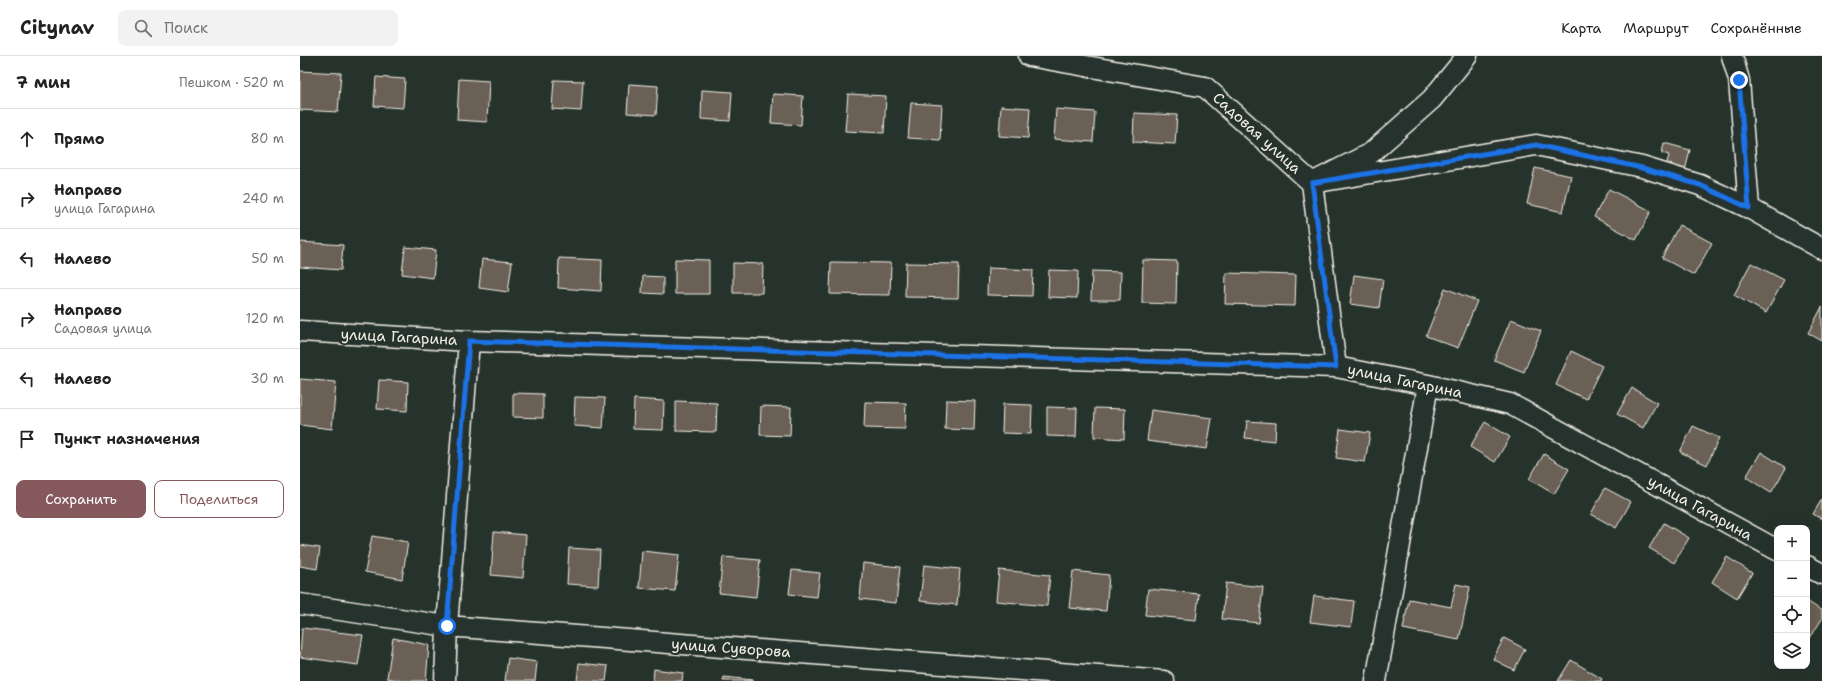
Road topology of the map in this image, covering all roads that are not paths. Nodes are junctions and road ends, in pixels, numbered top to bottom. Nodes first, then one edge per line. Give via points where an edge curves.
1 (1029, 56) edge
2 (1467, 56) edge
3 (1732, 56) edge
4 (1312, 183) junction
5 (1749, 208) junction
6 (1822, 249) edge
7 (300, 331) edge
8 (469, 341) junction
9 (1336, 367) junction
10 (1428, 385) junction
11 (1774, 548) edge
12 (1810, 568) edge
13 (1822, 574) edge
14 (300, 604) edge
15 (447, 626) junction
16 (445, 681) edge
17 (1164, 681) edge
18 (1376, 681) edge

1 - 4 street, Садовая улица via 1205,87
2 - 4 street via 1432,99 1371,152
3 - 5 street via 1739,80
4 - 5 street, Садовая улица via 1536,145 1642,168 1700,185
4 - 9 street
5 - 6 street, Садовая улица
7 - 8 street, улица Гагарина
8 - 9 street, улица Гагарина
8 - 15 street
9 - 10 street, улица Гагарина
10 - 11 street, улица Гагарина via 1510,404
10 - 18 street
12 - 13 street
14 - 15 street, улица Суворова
15 - 16 street
15 - 17 street, улица Суворова

